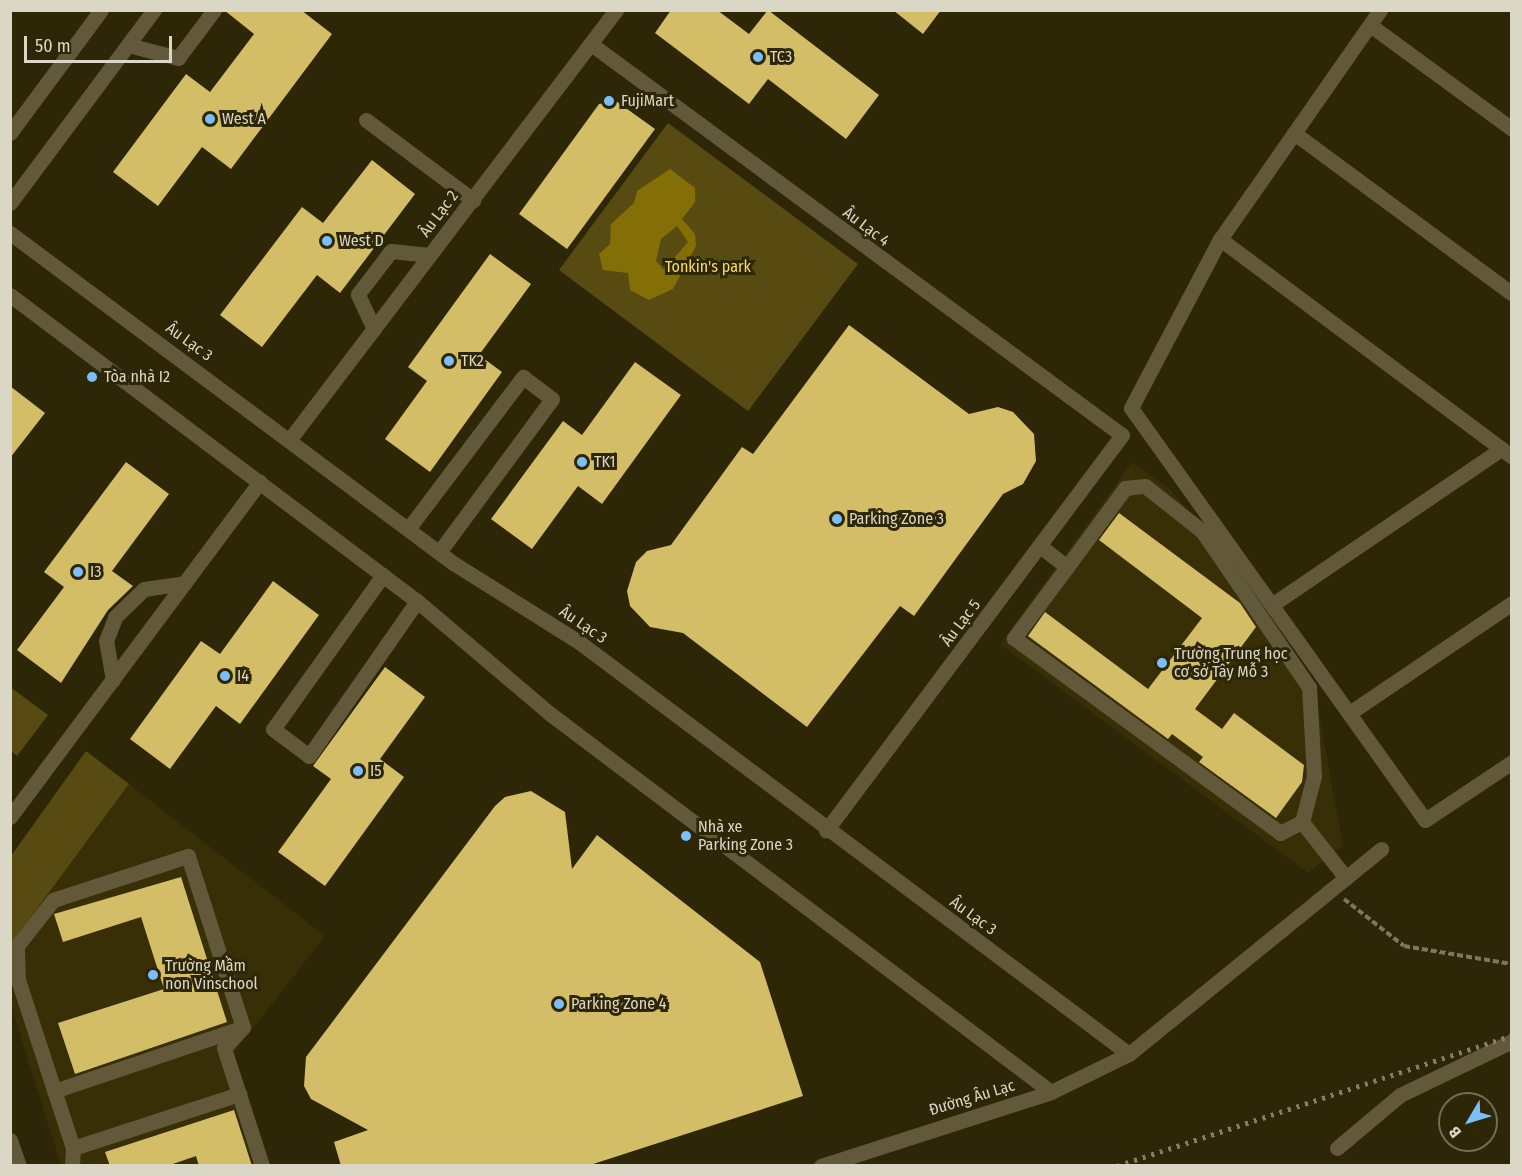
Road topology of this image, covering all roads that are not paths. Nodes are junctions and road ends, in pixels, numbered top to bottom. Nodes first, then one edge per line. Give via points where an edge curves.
1 (101, 10) edge
2 (154, 10) edge
3 (214, 10) edge
4 (616, 10) edge
5 (1380, 10) edge
6 (1370, 25) junction
7 (591, 44) junction
8 (128, 45) junction
9 (366, 120) dead end
10 (1512, 129) edge
11 (10, 133) edge
12 (1294, 133) junction
13 (473, 200) junction
14 (10, 203) edge
15 (10, 233) edge
16 (1220, 239) junction
17 (430, 255) junction
18 (1512, 294) edge
19 (10, 295) edge
20 (374, 329) junction
21 (1122, 435) joint
22 (290, 439) junction
23 (1506, 453) edge
24 (260, 482) junction
25 (408, 529) junction
26 (1040, 546) junction
27 (439, 552) junction
28 (1067, 567) junction
29 (383, 575) junction
30 (185, 583) junction
31 (417, 601) junction
32 (1512, 603) edge
33 (1273, 604) junction
34 (112, 680) junction
35 (1351, 712) junction
36 (1512, 762) edge
37 (10, 816) edge
38 (1302, 822) junction
39 (826, 830) junction
40 (1381, 849) dead end
41 (1346, 878) junction
42 (17, 997) edge
43 (243, 1027) junction
44 (1512, 1041) edge
45 (1129, 1054) junction
46 (54, 1091) junction
47 (1051, 1092) junction
48 (239, 1094) junction
49 (10, 1140) edge
50 (72, 1148) junction
51 (1337, 1148) dead end
52 (19, 1166) edge
53 (72, 1166) edge
54 (262, 1166) edge
55 (821, 1166) edge

1 - 11 street
2 - 8 street
3 - 8 street via 178,57
4 - 7 street, Âu Lạc 2
5 - 6 street
6 - 10 street
6 - 12 street
7 - 13 street, Âu Lạc 2
7 - 21 street, Âu Lạc 4
8 - 14 street
9 - 13 street
12 - 16 street
12 - 18 street
13 - 17 street, Âu Lạc 2
15 - 22 street, Âu Lạc 3
16 - 23 street
16 - 33 street via 1131,408
17 - 20 street, Âu Lạc 2
17 - 20 street via 391,251 377,268 358,294
19 - 24 street
20 - 22 street, Âu Lạc 2
21 - 26 street, Âu Lạc 5
22 - 25 street, Âu Lạc 3
23 - 33 street
24 - 29 street
24 - 30 street
25 - 27 street, Âu Lạc 3
25 - 27 street via 523,377 552,399
26 - 28 street
26 - 39 street, Âu Lạc 5
27 - 39 street, Âu Lạc 3 via 579,642
28 - 38 street via 1014,638 1280,834
28 - 38 street via 1125,488 1144,486 1203,531 1309,687 1314,776
29 - 31 street
29 - 31 street via 273,729 309,756
30 - 34 street
30 - 34 street via 144,589 115,617 106,641
31 - 47 street via 531,699
32 - 35 street
33 - 35 street
34 - 37 street
35 - 36 street via 1425,820
38 - 41 street
39 - 45 street, Âu Lạc 3
40 - 41 street, Đường Âu Lạc
41 - 45 street, Đường Âu Lạc via 1334,895
42 - 43 street via 17,946 53,900 188,856
42 - 46 street
43 - 46 street
43 - 48 street via 224,1048
44 - 51 street via 1400,1095
45 - 47 street, Đường Âu Lạc
46 - 50 street
47 - 55 street, Đường Âu Lạc
48 - 50 street
48 - 54 street
49 - 52 street
50 - 53 street

